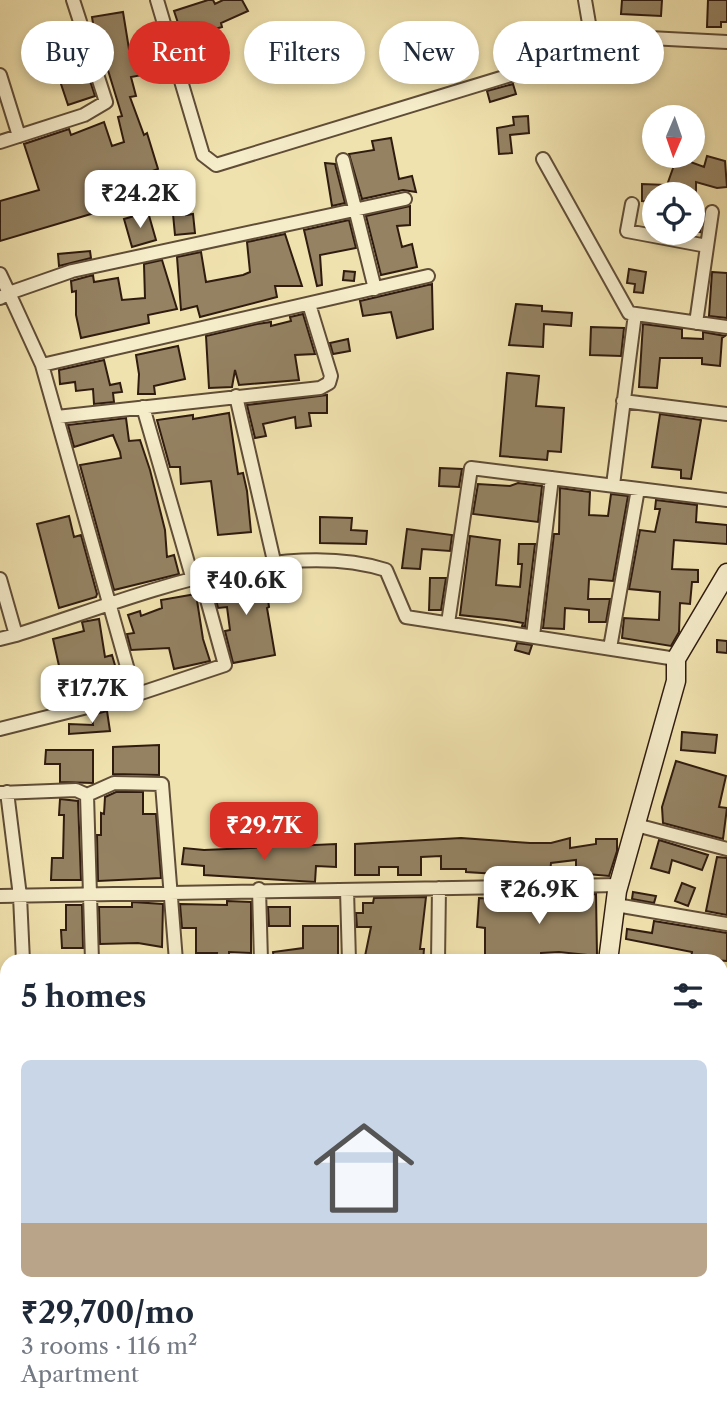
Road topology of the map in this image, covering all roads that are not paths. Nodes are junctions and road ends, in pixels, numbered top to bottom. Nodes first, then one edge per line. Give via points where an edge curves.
1 (74, 0) edge
2 (156, 0) edge
3 (586, 0) edge
4 (589, 21) edge
5 (664, 39) edge
6 (727, 42) edge
7 (0, 75) edge
8 (493, 80) edge
9 (19, 136) junction
10 (0, 142) edge
11 (543, 159) dead end
12 (343, 160) dead end
13 (405, 199) dead end
14 (632, 204) dead end
15 (354, 208) junction
16 (712, 212) dead end
17 (707, 246) junction
18 (0, 274) edge
19 (428, 276) dead end
20 (375, 289) junction
21 (5, 295) edge
22 (309, 304) junction
23 (635, 314) junction
24 (696, 323) junction
25 (727, 327) edge
26 (42, 365) junction
27 (236, 396) junction
28 (623, 401) junction
29 (143, 407) junction
30 (727, 414) edge
31 (57, 417) junction
32 (552, 478) junction
33 (613, 485) junction
34 (638, 488) junction
35 (727, 500) edge
36 (274, 561) junction
37 (727, 573) edge
38 (0, 579) edge
39 (197, 579) junction
40 (110, 606) junction
41 (448, 623) junction
42 (16, 635) junction
43 (533, 636) junction
44 (0, 639) edge
45 (610, 648) junction
46 (676, 659) junction
47 (135, 695) junction
48 (0, 729) edge
49 (3, 793) edge
50 (87, 795) junction
51 (636, 825) junction
52 (727, 849) edge
53 (619, 884) junction
54 (439, 888) junction
55 (259, 889) junction
56 (346, 890) junction
57 (89, 893) junction
58 (171, 893) junction
59 (20, 895) junction
60 (0, 896) edge
61 (616, 905) junction
62 (727, 924) edge
63 (23, 954) edge
64 (92, 954) edge
65 (175, 954) edge
66 (261, 954) edge
67 (349, 954) edge
68 (438, 954) edge
69 (609, 954) edge

1 - 9 street via 106,102 84,115
2 - 8 street via 203,155 215,165
3 - 4 street
5 - 6 street
7 - 9 street
9 - 10 street
11 - 23 street via 629,313
12 - 15 street
13 - 15 street
14 - 17 street via 627,231
15 - 20 street
15 - 21 street via 72,271
16 - 17 street
17 - 24 street
18 - 21 street
19 - 20 street
20 - 22 street
21 - 26 street
22 - 26 street
22 - 27 street via 331,376 329,383 320,388
23 - 24 street
23 - 28 street
24 - 25 street
26 - 31 street
27 - 29 street
27 - 36 street
28 - 30 street
28 - 33 street
29 - 31 street
29 - 39 street
31 - 40 street
32 - 33 street
32 - 41 street via 471,468
32 - 43 street
33 - 34 street
34 - 35 street
34 - 45 street
36 - 39 street
36 - 41 street via 360,562 386,570 406,617
37 - 46 street
38 - 42 street
39 - 40 street
39 - 47 street via 225,665
40 - 42 street
40 - 47 street
41 - 43 street
42 - 44 street
43 - 45 street
45 - 46 street
46 - 51 street via 676,681
47 - 48 street
49 - 50 street via 76,790
49 - 59 street
50 - 57 street
50 - 58 street via 114,783 162,784
51 - 52 street
51 - 53 street
53 - 54 street
53 - 61 street
54 - 56 street
54 - 68 street
55 - 56 street
55 - 58 street
55 - 66 street
56 - 67 street
57 - 58 street
57 - 59 street
57 - 64 street
58 - 65 street
59 - 60 street
59 - 63 street
61 - 62 street
61 - 69 street

